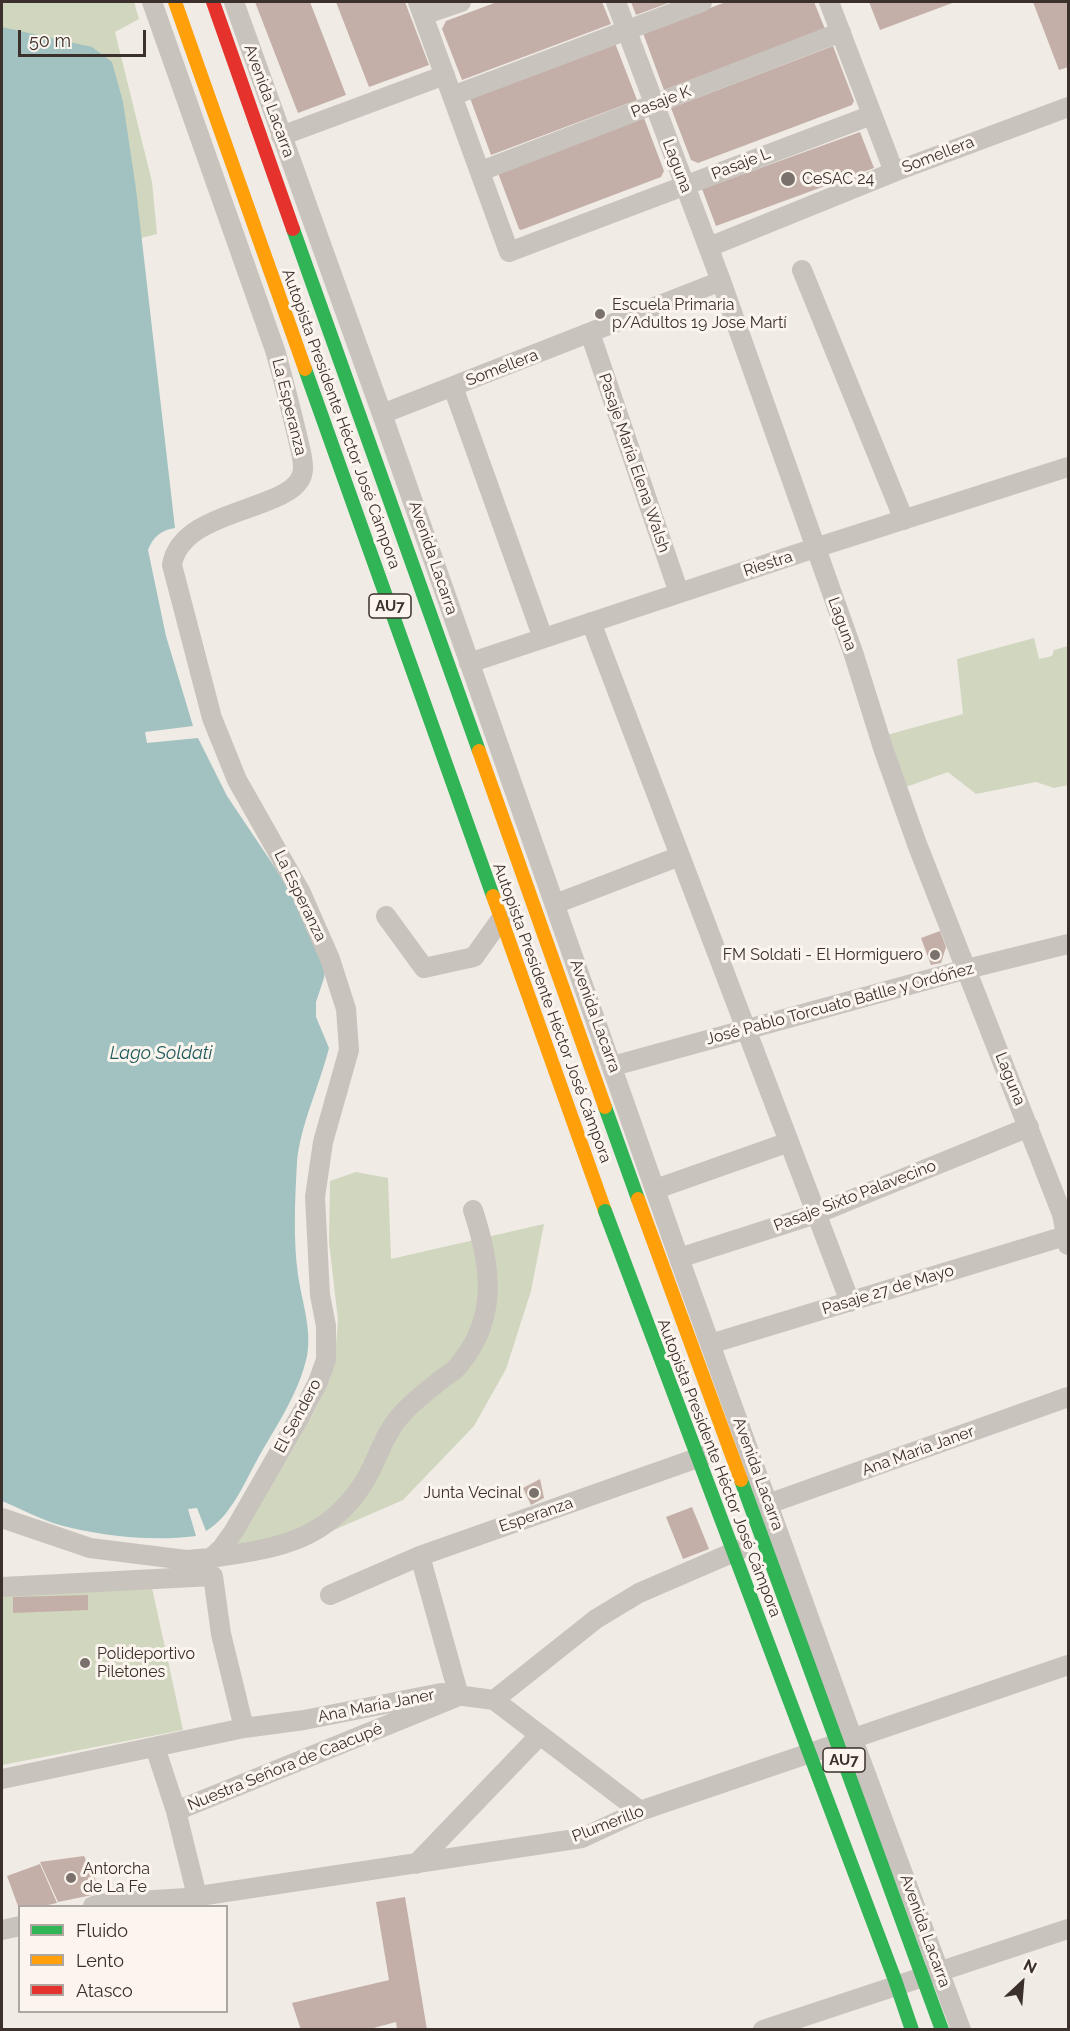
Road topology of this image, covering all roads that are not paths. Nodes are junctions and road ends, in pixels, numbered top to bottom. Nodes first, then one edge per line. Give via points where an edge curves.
1 (152, 2) edge
2 (175, 2) edge
3 (213, 2) edge
4 (234, 2) edge
5 (461, 2) edge
6 (616, 2) edge
7 (702, 2) edge
8 (829, 2) edge
9 (421, 8) edge
10 (627, 30) junction
11 (841, 32) junction
12 (445, 75) junction
13 (452, 96) junction
14 (654, 104) junction
15 (1068, 107) edge
16 (872, 115) junction
17 (281, 136) junction
18 (481, 171) junction
19 (894, 172) junction
20 (685, 186) junction
21 (709, 247) junction
22 (802, 270) dead end
23 (722, 281) junction
24 (590, 333) junction
25 (453, 387) junction
26 (382, 414) junction
27 (1068, 467) edge
28 (904, 520) junction
29 (815, 548) junction
30 (679, 593) junction
31 (591, 622) junction
32 (543, 638) junction
33 (469, 663) junction
34 (680, 856) junction
35 (555, 904) junction
36 (386, 916) dead end
37 (501, 919) junction
38 (1068, 944) edge
39 (967, 969) junction
40 (346, 1009) joint
41 (746, 1029) junction
42 (613, 1066) junction
43 (1029, 1127) junction
44 (789, 1142) junction
45 (656, 1189) junction
46 (473, 1210) dead end
47 (816, 1214) junction
48 (1067, 1240) edge
49 (679, 1258) junction
50 (850, 1302) junction
51 (710, 1344) junction
52 (1068, 1397) edge
53 (745, 1440) junction
54 (768, 1504) junction
55 (2, 1518) edge
56 (780, 1533) junction
57 (420, 1556) junction
58 (212, 1567) junction
59 (2, 1587) edge
60 (330, 1595) dead end
61 (1068, 1665) edge
62 (459, 1696) junction
63 (495, 1700) junction
64 (244, 1728) junction
65 (540, 1735) junction
66 (852, 1737) junction
67 (155, 1747) junction
68 (2, 1779) edge
69 (176, 1811) junction
70 (640, 1811) junction
71 (416, 1864) junction
72 (197, 1896) junction
73 (98, 1905) edge
74 (1068, 1929) edge
75 (940, 1971) junction
76 (763, 2030) edge
77 (912, 2030) edge
78 (942, 2030) edge
79 (961, 2030) edge

1 - 40 street, La Esperanza via 275,350 304,468 299,482 287,494 212,521 185,540 174,554 172,565 212,718 237,780 301,893 330,959
2 - 37 highway, Autopista Presidente Héctor José Cámpora / AU7
3 - 78 highway, Autopista Presidente Héctor José Cámpora / AU7, bridge via 638,1199
4 - 17 street, Avenida Lacarra
5 - 9 street
6 - 10 street, Laguna
7 - 10 street
8 - 11 street
9 - 12 street
10 - 13 street
10 - 14 street, Laguna
11 - 14 street, Pasaje K
11 - 16 street
12 - 13 street
12 - 17 street
13 - 18 street
14 - 18 street, Pasaje K
14 - 20 street, Laguna
15 - 19 street, Somellera
16 - 19 street
16 - 20 street, Pasaje L
17 - 26 street, Avenida Lacarra
18 - 20 street, Pasaje L via 509,252
19 - 21 street, Somellera
20 - 21 street, Laguna
21 - 23 street, Laguna
22 - 28 street
23 - 24 street, Somellera
23 - 29 street, Laguna
24 - 25 street, Somellera
24 - 30 street, Pasaje María Elena Walsh
25 - 26 street, Somellera
25 - 32 street
26 - 33 street, Avenida Lacarra
27 - 28 street, Riestra
28 - 29 street, Riestra
29 - 30 street, Riestra
29 - 39 street, Laguna via 917,844
30 - 31 street, Riestra
31 - 32 street, Riestra
31 - 34 street
32 - 33 street, Riestra
33 - 35 street, Avenida Lacarra
34 - 35 street
34 - 41 street
35 - 42 street, Avenida Lacarra
36 - 37 street via 424,968 474,957
37 - 77 highway, Autopista Presidente Héctor José Cámpora / AU7, bridge via 605,1211
38 - 39 street, José Pablo Torcuato Batlle y Ordóñez
39 - 41 street, José Pablo Torcuato Batlle y Ordóñez
39 - 43 street, Laguna
40 - 58 street, El Sendero via 349,1050 323,1142 315,1197 326,1360 308,1401
41 - 42 street, José Pablo Torcuato Batlle y Ordóñez
41 - 44 street
42 - 45 street, Avenida Lacarra
43 - 47 street, Pasaje Sixto Palavecino
43 - 48 street, Laguna via 1062,1214
44 - 45 street
44 - 47 street
45 - 49 street, Avenida Lacarra
46 - 58 street via 489,1292 480,1331 459,1366 401,1415 364,1482 325,1526 298,1540
47 - 49 street, Pasaje Sixto Palavecino
47 - 50 street
48 - 50 street, Pasaje 27 de Mayo
49 - 51 street, Avenida Lacarra
50 - 51 street, Pasaje 27 de Mayo
51 - 53 street, Avenida Lacarra
52 - 54 street, Ana María Janer
53 - 54 street, Avenida Lacarra
53 - 57 street, Esperanza
54 - 56 street, Avenida Lacarra
55 - 58 street via 90,1548
56 - 63 street via 639,1593 596,1619
56 - 66 street, Avenida Lacarra
57 - 60 street, Esperanza
57 - 62 street
58 - 59 street
58 - 64 street via 221,1634
61 - 66 street, Plumerillo
62 - 63 street, Ana María Janer
62 - 64 street, Ana María Janer via 441,1694
62 - 69 street, Nuestra Señora de Caacupé
63 - 65 street
64 - 67 street, Ana María Janer
65 - 70 street
65 - 71 street
66 - 70 street, Plumerillo
66 - 75 street, Avenida Lacarra
67 - 68 street, Ana María Janer
67 - 69 street
69 - 72 street
70 - 71 street, Plumerillo via 582,1838
71 - 72 street, Plumerillo
72 - 73 street, Plumerillo
74 - 75 street
75 - 76 street
75 - 79 street, Avenida Lacarra

